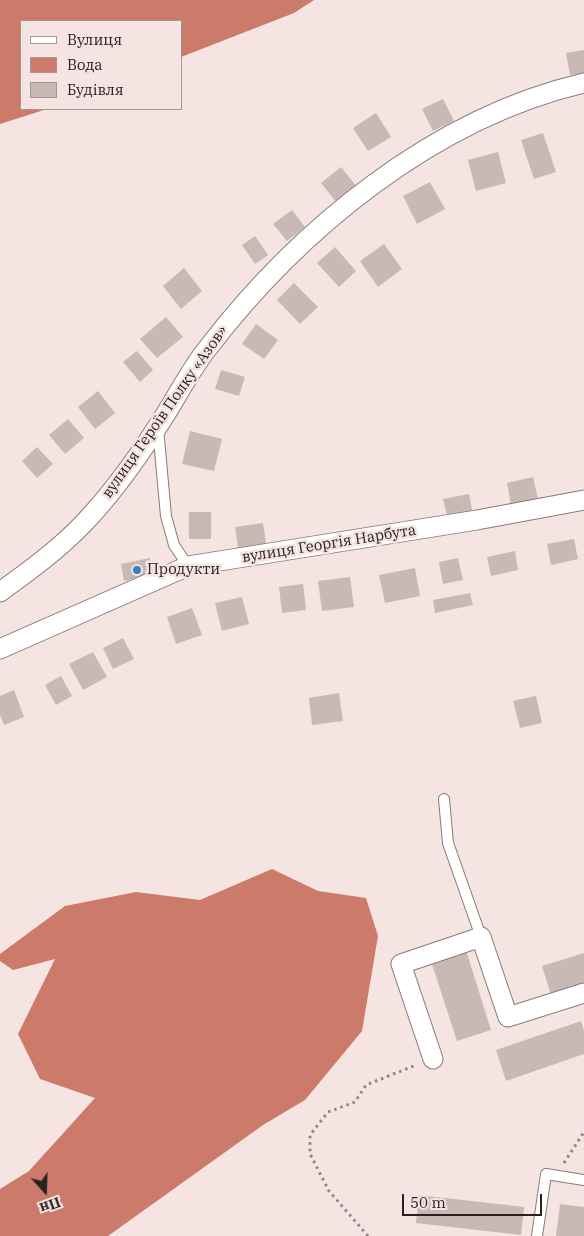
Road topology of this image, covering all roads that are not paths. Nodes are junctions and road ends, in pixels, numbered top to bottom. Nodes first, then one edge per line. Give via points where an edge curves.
1 (584, 83) edge
2 (158, 426) junction
3 (584, 500) edge
4 (188, 566) junction
5 (0, 592) edge
6 (0, 649) edge
7 (444, 798) dead end
8 (481, 936) junction
9 (584, 992) edge
10 (433, 1059) road end
11 (584, 1180) edge
12 (536, 1236) edge

1 - 2 street, вулиця Героїв Полку «Азов» via 500,111 440,140 384,175 271,274 232,316 205,351
2 - 4 lane via 166,516 174,545
2 - 5 street, вулиця Героїв Полку «Азов» via 110,494 83,524 52,554
3 - 4 street, вулиця Георгія Нарбута
4 - 6 street, вулиця Георгія Нарбута
7 - 8 lane via 448,843
8 - 9 street via 508,1017
8 - 10 street via 401,964
11 - 12 lane via 546,1174

